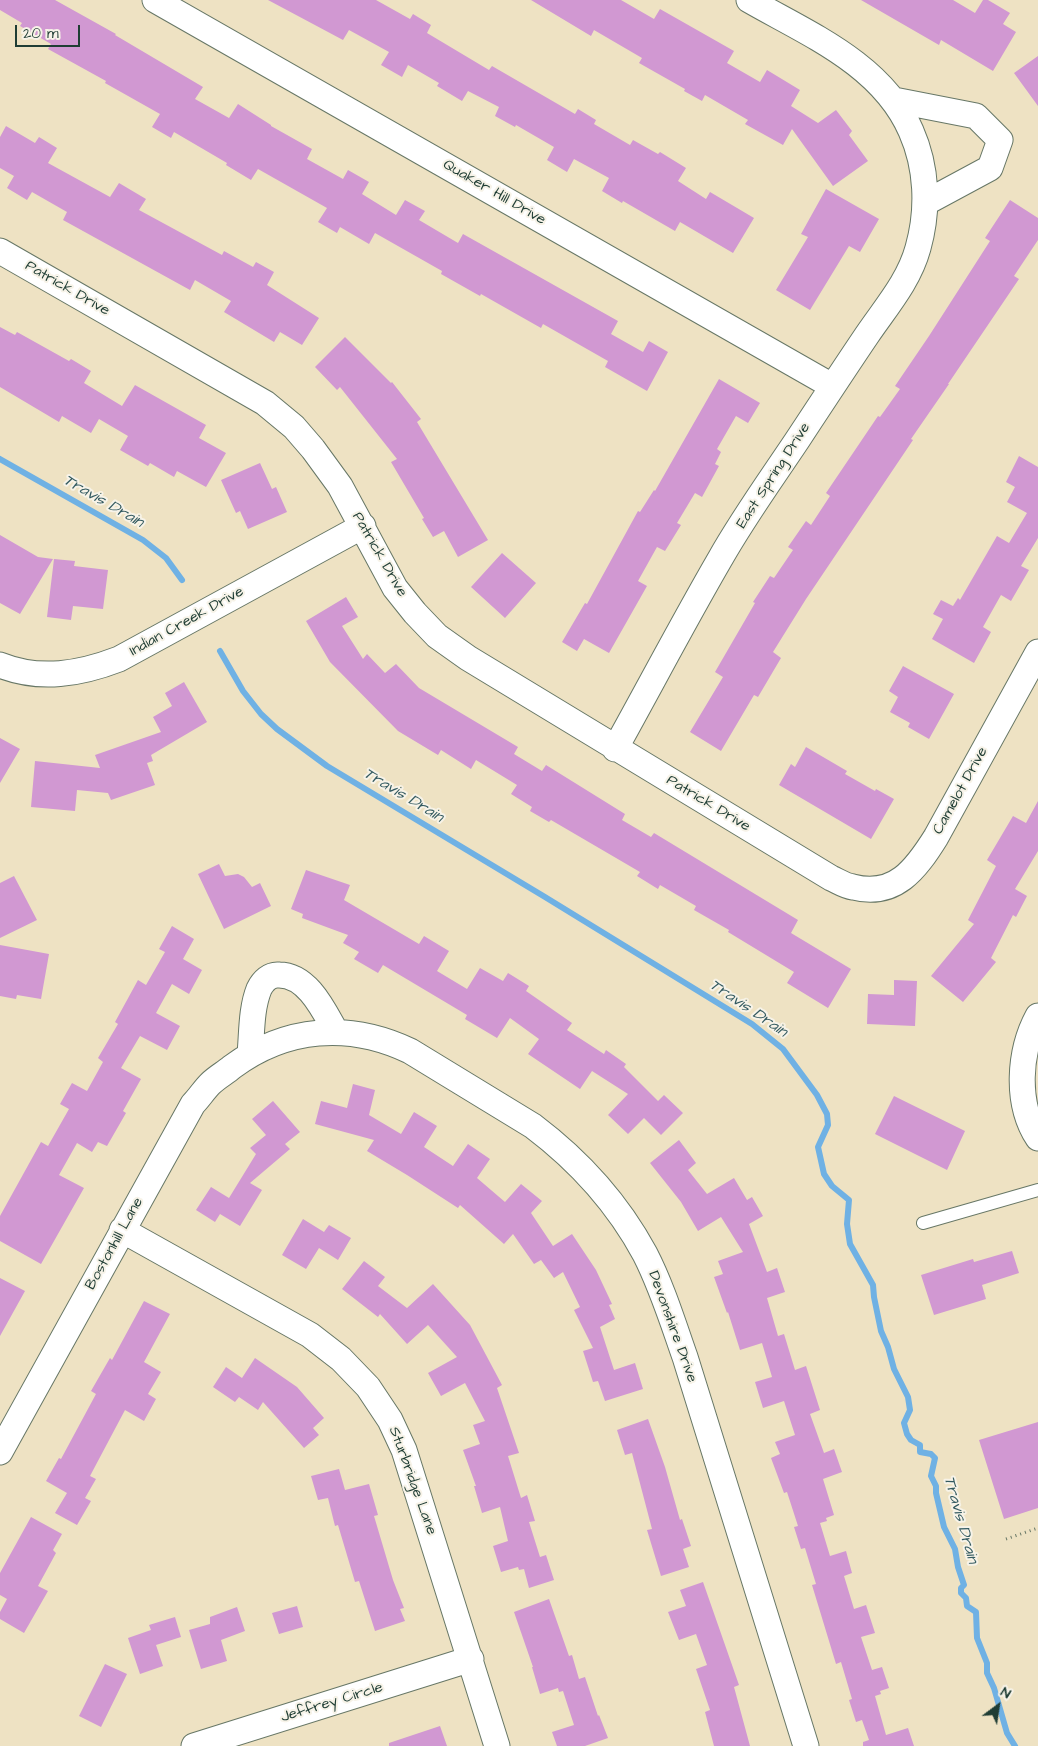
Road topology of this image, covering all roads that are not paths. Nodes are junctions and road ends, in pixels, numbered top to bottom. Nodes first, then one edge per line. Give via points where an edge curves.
1 (155, 0) edge
2 (749, 0) edge
3 (894, 100) junction
4 (925, 204) junction
5 (0, 251) edge
6 (832, 386) junction
7 (363, 526) junction
8 (1038, 652) edge
9 (0, 665) edge
10 (615, 749) junction
11 (853, 888) joint
12 (1038, 1016) edge
13 (336, 1032) junction
14 (291, 1037) joint
15 (250, 1054) junction
16 (1038, 1138) edge
17 (1038, 1190) edge
18 (923, 1223) dead end
19 (122, 1230) junction
20 (2, 1445) edge
21 (471, 1659) junction
22 (194, 1746) edge
23 (497, 1746) edge
24 (806, 1746) edge

1 - 6 street, Quaker Hill Drive
2 - 3 street, East Spring Drive via 843,54
3 - 4 street, East Spring Drive via 920,155
3 - 4 street via 976,116 1000,140 990,168
4 - 6 street, East Spring Drive via 918,249 906,279
5 - 7 street, Patrick Drive via 264,403 294,427 313,449
6 - 10 street, East Spring Drive via 721,557
7 - 9 street, Indian Creek Drive via 119,660 92,670 65,674 38,674
7 - 10 street, Patrick Drive via 395,588 437,636
8 - 11 street, Camelot Drive via 922,860 911,873 885,888
10 - 11 street, Patrick Drive
12 - 16 street via 1030,1031 1022,1071 1028,1117
13 - 14 street, Devonshire Drive
13 - 15 street via 321,1005 303,984 285,975 273,974 260,988
13 - 24 street, Devonshire Drive via 392,1042 533,1126 584,1171 631,1231 665,1298
14 - 15 street, Bostonhill Lane
15 - 19 street, Bostonhill Lane via 211,1083 193,1104
17 - 18 lane
19 - 20 street, Bostonhill Lane
19 - 21 street, Sturbridge Lane via 310,1335 341,1358 368,1387 390,1420 404,1450
21 - 22 street, Jeffrey Circle
21 - 23 street, Sturbridge Lane

